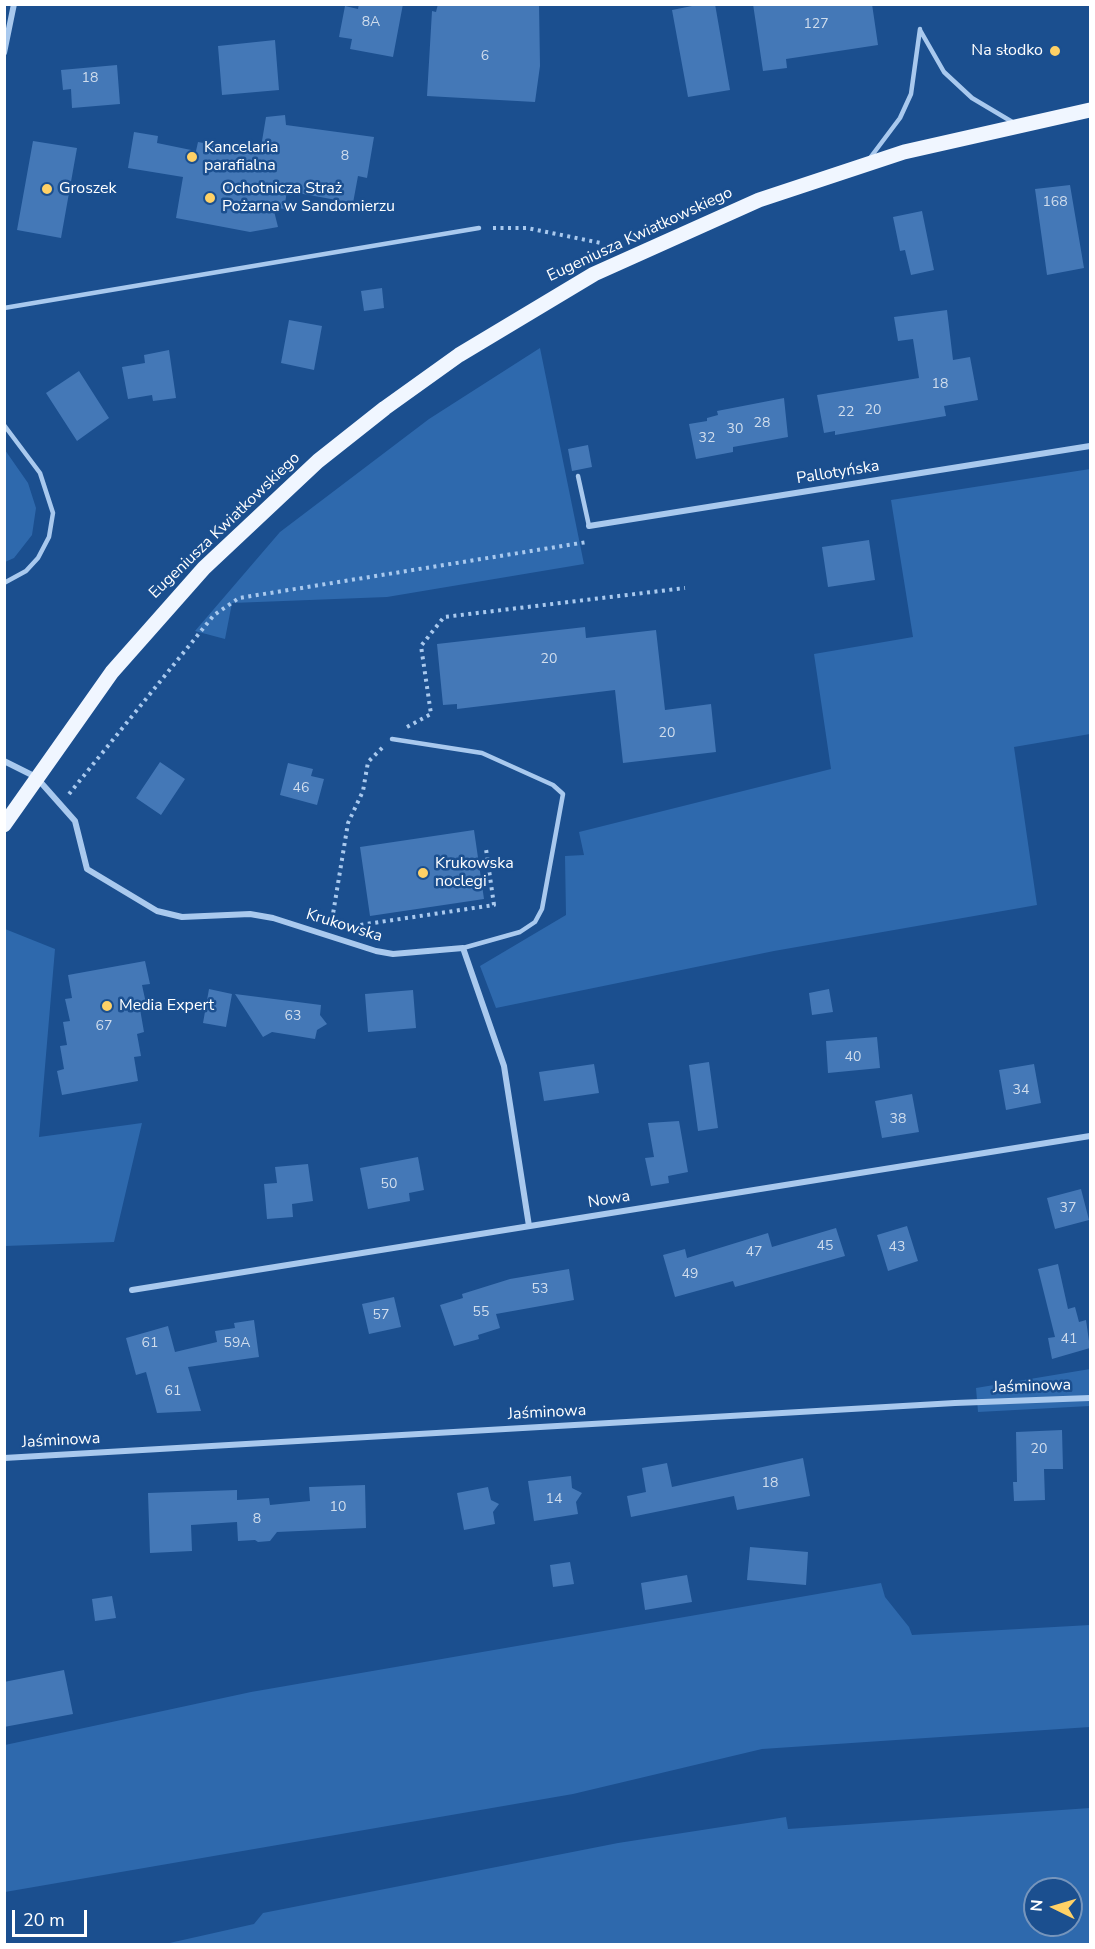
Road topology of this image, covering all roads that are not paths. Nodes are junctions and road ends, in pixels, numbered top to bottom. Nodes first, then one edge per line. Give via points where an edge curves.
1 (14, 4) edge
2 (4, 53) edge
3 (1090, 110) edge
4 (1067, 116) junction
5 (1090, 116) edge
6 (1019, 125) junction
7 (866, 163) junction
8 (479, 228) road end
9 (4, 308) edge
10 (4, 425) edge
11 (1090, 446) edge
12 (578, 476) dead end
13 (589, 526) joint
14 (4, 583) edge
15 (392, 739) road end
16 (4, 760) edge
17 (36, 777) junction
18 (4, 825) edge
19 (463, 948) junction
20 (1090, 1136) edge
21 (529, 1226) junction
22 (132, 1290) dead end
23 (1090, 1398) edge
24 (4, 1458) edge

1 - 2 street
3 - 4 main road, Eugeniusza Kwiatkowskiego
4 - 5 main road, Eugeniusza Kwiatkowskiego
4 - 6 main road, Eugeniusza Kwiatkowskiego
6 - 7 main road, Eugeniusza Kwiatkowskiego
6 - 7 lane via 972,98 944,72 920,29 910,94 900,118
7 - 17 main road, Eugeniusza Kwiatkowskiego via 742,207 602,270 491,334 385,408 287,488 191,582 112,672
8 - 9 lane
10 - 14 lane via 40,473 53,513 49,537 38,558 26,572
11 - 13 street, Pallotyńska
12 - 13 lane
15 - 19 lane via 482,753 553,785 563,794 542,909 535,922 520,932
16 - 17 street, Krukowska
17 - 18 main road, Eugeniusza Kwiatkowskiego
17 - 19 street, Krukowska via 75,821 87,869 157,911 182,917 250,914 273,918 393,954
19 - 21 street via 504,1066
20 - 21 street, Nowa
21 - 22 street, Nowa
23 - 24 street, Jaśminowa

